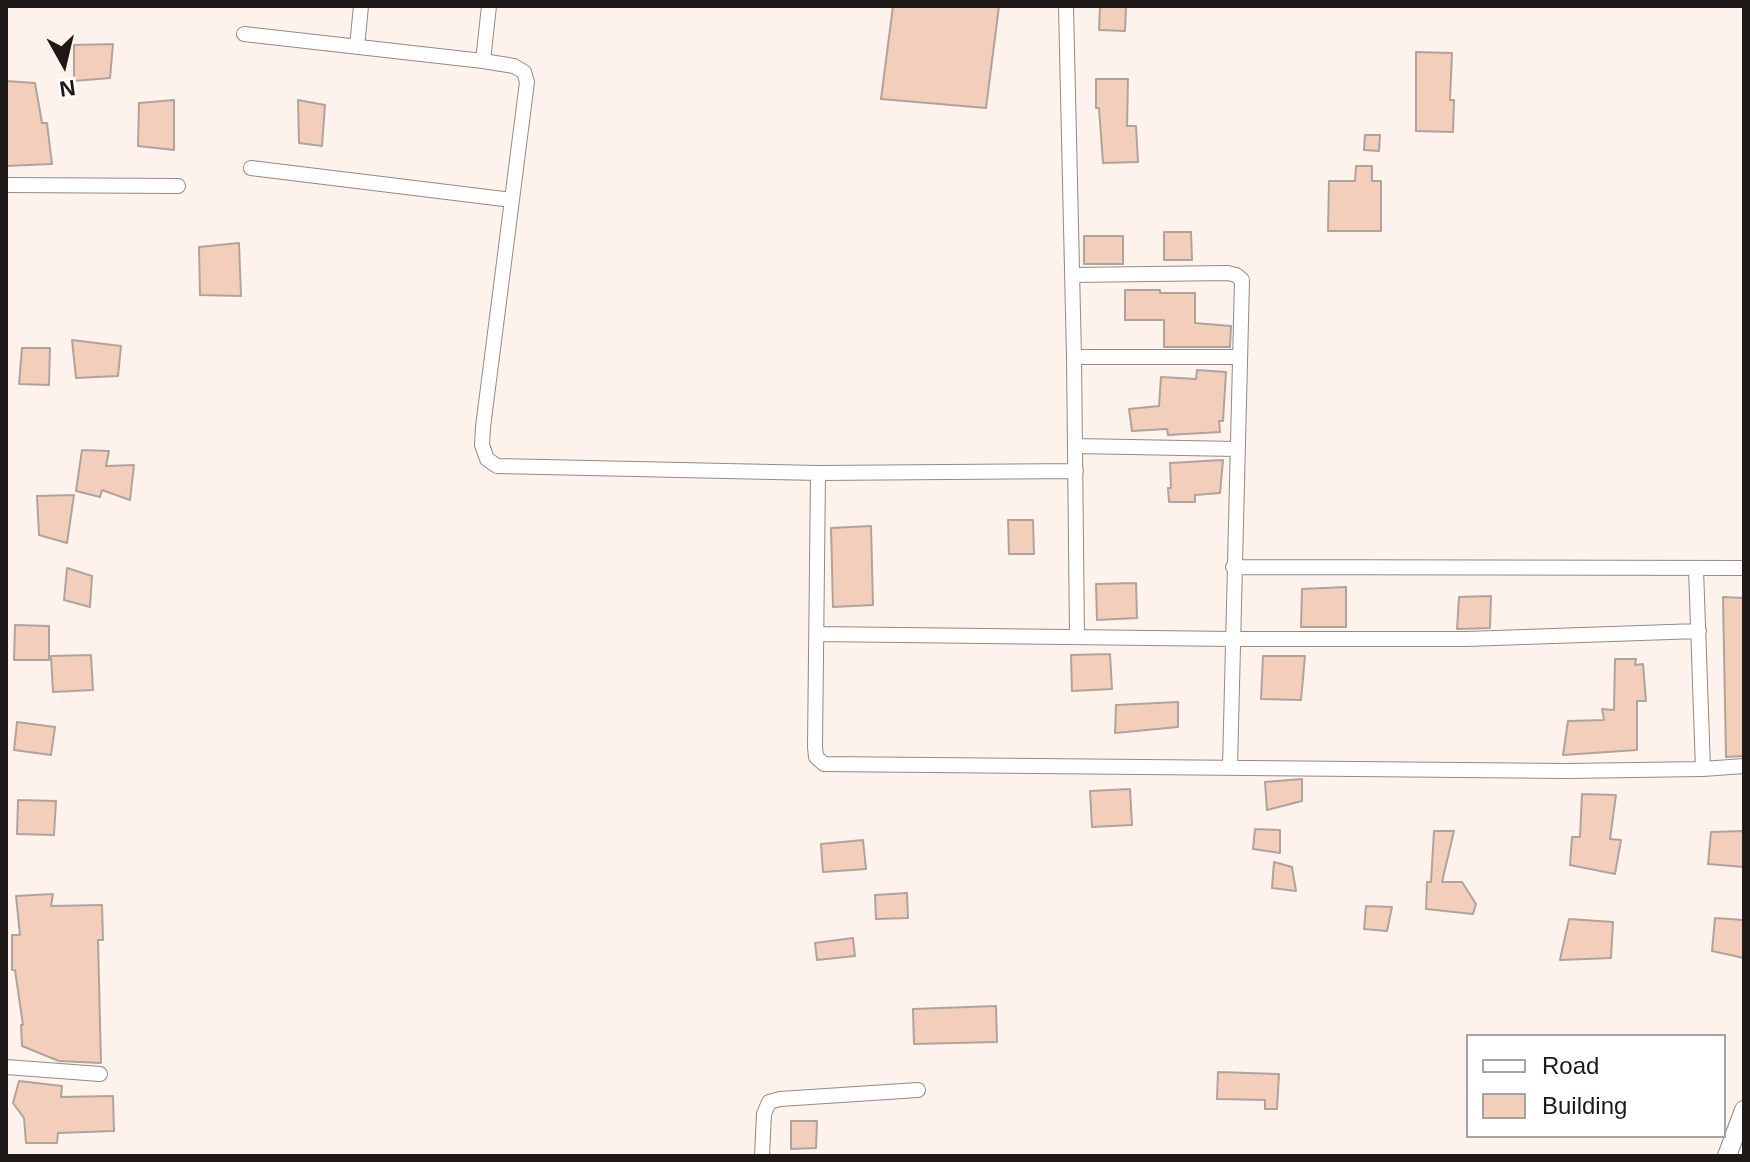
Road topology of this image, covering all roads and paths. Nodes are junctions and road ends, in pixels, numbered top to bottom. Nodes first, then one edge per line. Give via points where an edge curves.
1 (361, 6) edge
2 (489, 6) edge
3 (1066, 6) edge
4 (244, 34) dead end
5 (357, 47) junction
6 (483, 61) junction
7 (251, 168) dead end
8 (6, 185) edge
9 (178, 186) dead end
10 (512, 200) junction
11 (1072, 275) junction
12 (1074, 357) junction
13 (1240, 357) junction
14 (1076, 446) junction
15 (1237, 449) junction
16 (1076, 471) junction
17 (818, 473) junction
18 (1233, 567) junction
19 (1744, 568) edge
20 (1696, 569) junction
21 (1699, 631) junction
22 (817, 634) junction
23 (1077, 636) junction
24 (1233, 639) junction
25 (1744, 766) edge
26 (1230, 767) junction
27 (1703, 769) junction
28 (6, 1067) edge
29 (100, 1074) dead end
30 (918, 1090) dead end
31 (1744, 1110) edge
32 (762, 1156) edge
33 (1727, 1156) edge

1 - 5 street
2 - 6 street
3 - 11 street
4 - 5 street
5 - 6 street
6 - 10 street via 514,66 527,82
7 - 10 street
8 - 9 street
10 - 17 street via 483,427 487,459 497,466
11 - 12 street
11 - 13 street via 1236,275 1242,280
12 - 13 street
12 - 14 street
13 - 15 street
14 - 15 street
14 - 16 street
15 - 18 street
16 - 17 street
16 - 23 street
17 - 22 street
18 - 20 street
18 - 24 street
19 - 20 street
20 - 21 street
21 - 24 street
21 - 27 street
22 - 23 street
22 - 26 street via 815,747 824,764
23 - 24 street
24 - 26 street
25 - 27 street
26 - 27 street
28 - 29 street
30 - 32 street via 769,1102
31 - 33 street

